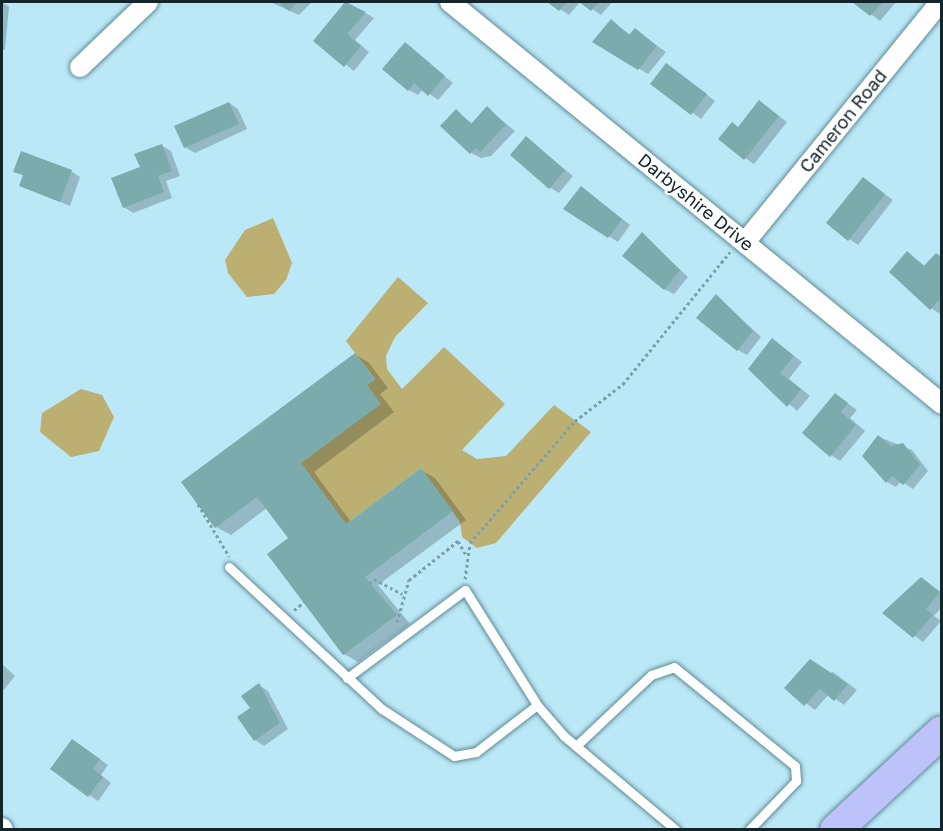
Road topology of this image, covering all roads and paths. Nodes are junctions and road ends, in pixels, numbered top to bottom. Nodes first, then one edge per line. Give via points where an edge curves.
1 (148, 2) edge
2 (450, 2) edge
3 (940, 2) edge
4 (80, 67) dead end
5 (740, 244) junction
6 (942, 404) edge
7 (198, 504) dead end
8 (466, 555) junction
9 (229, 567) joint
10 (369, 583) dead end
11 (465, 590) junction
12 (402, 594) junction
13 (391, 627) dead end
14 (347, 678) junction
15 (537, 705) junction
16 (941, 735) edge
17 (576, 746) junction
18 (676, 830) edge
19 (749, 830) edge
20 (836, 830) edge

1 - 4 street
2 - 5 street, Darbyshire Drive
3 - 5 street, Cameron Road
5 - 6 street, Darbyshire Drive
5 - 8 path via 634,371 575,421 470,543
7 - 9 path via 229,552
8 - 11 path
8 - 12 path via 458,541 423,567
9 - 14 lane
10 - 12 path via 374,579
11 - 14 lane
11 - 15 lane
12 - 13 path via 402,616
14 - 15 lane via 382,709 454,756 466,757
15 - 17 lane
16 - 20 main road
17 - 18 lane
17 - 19 lane via 651,675 674,667 795,765 796,781

